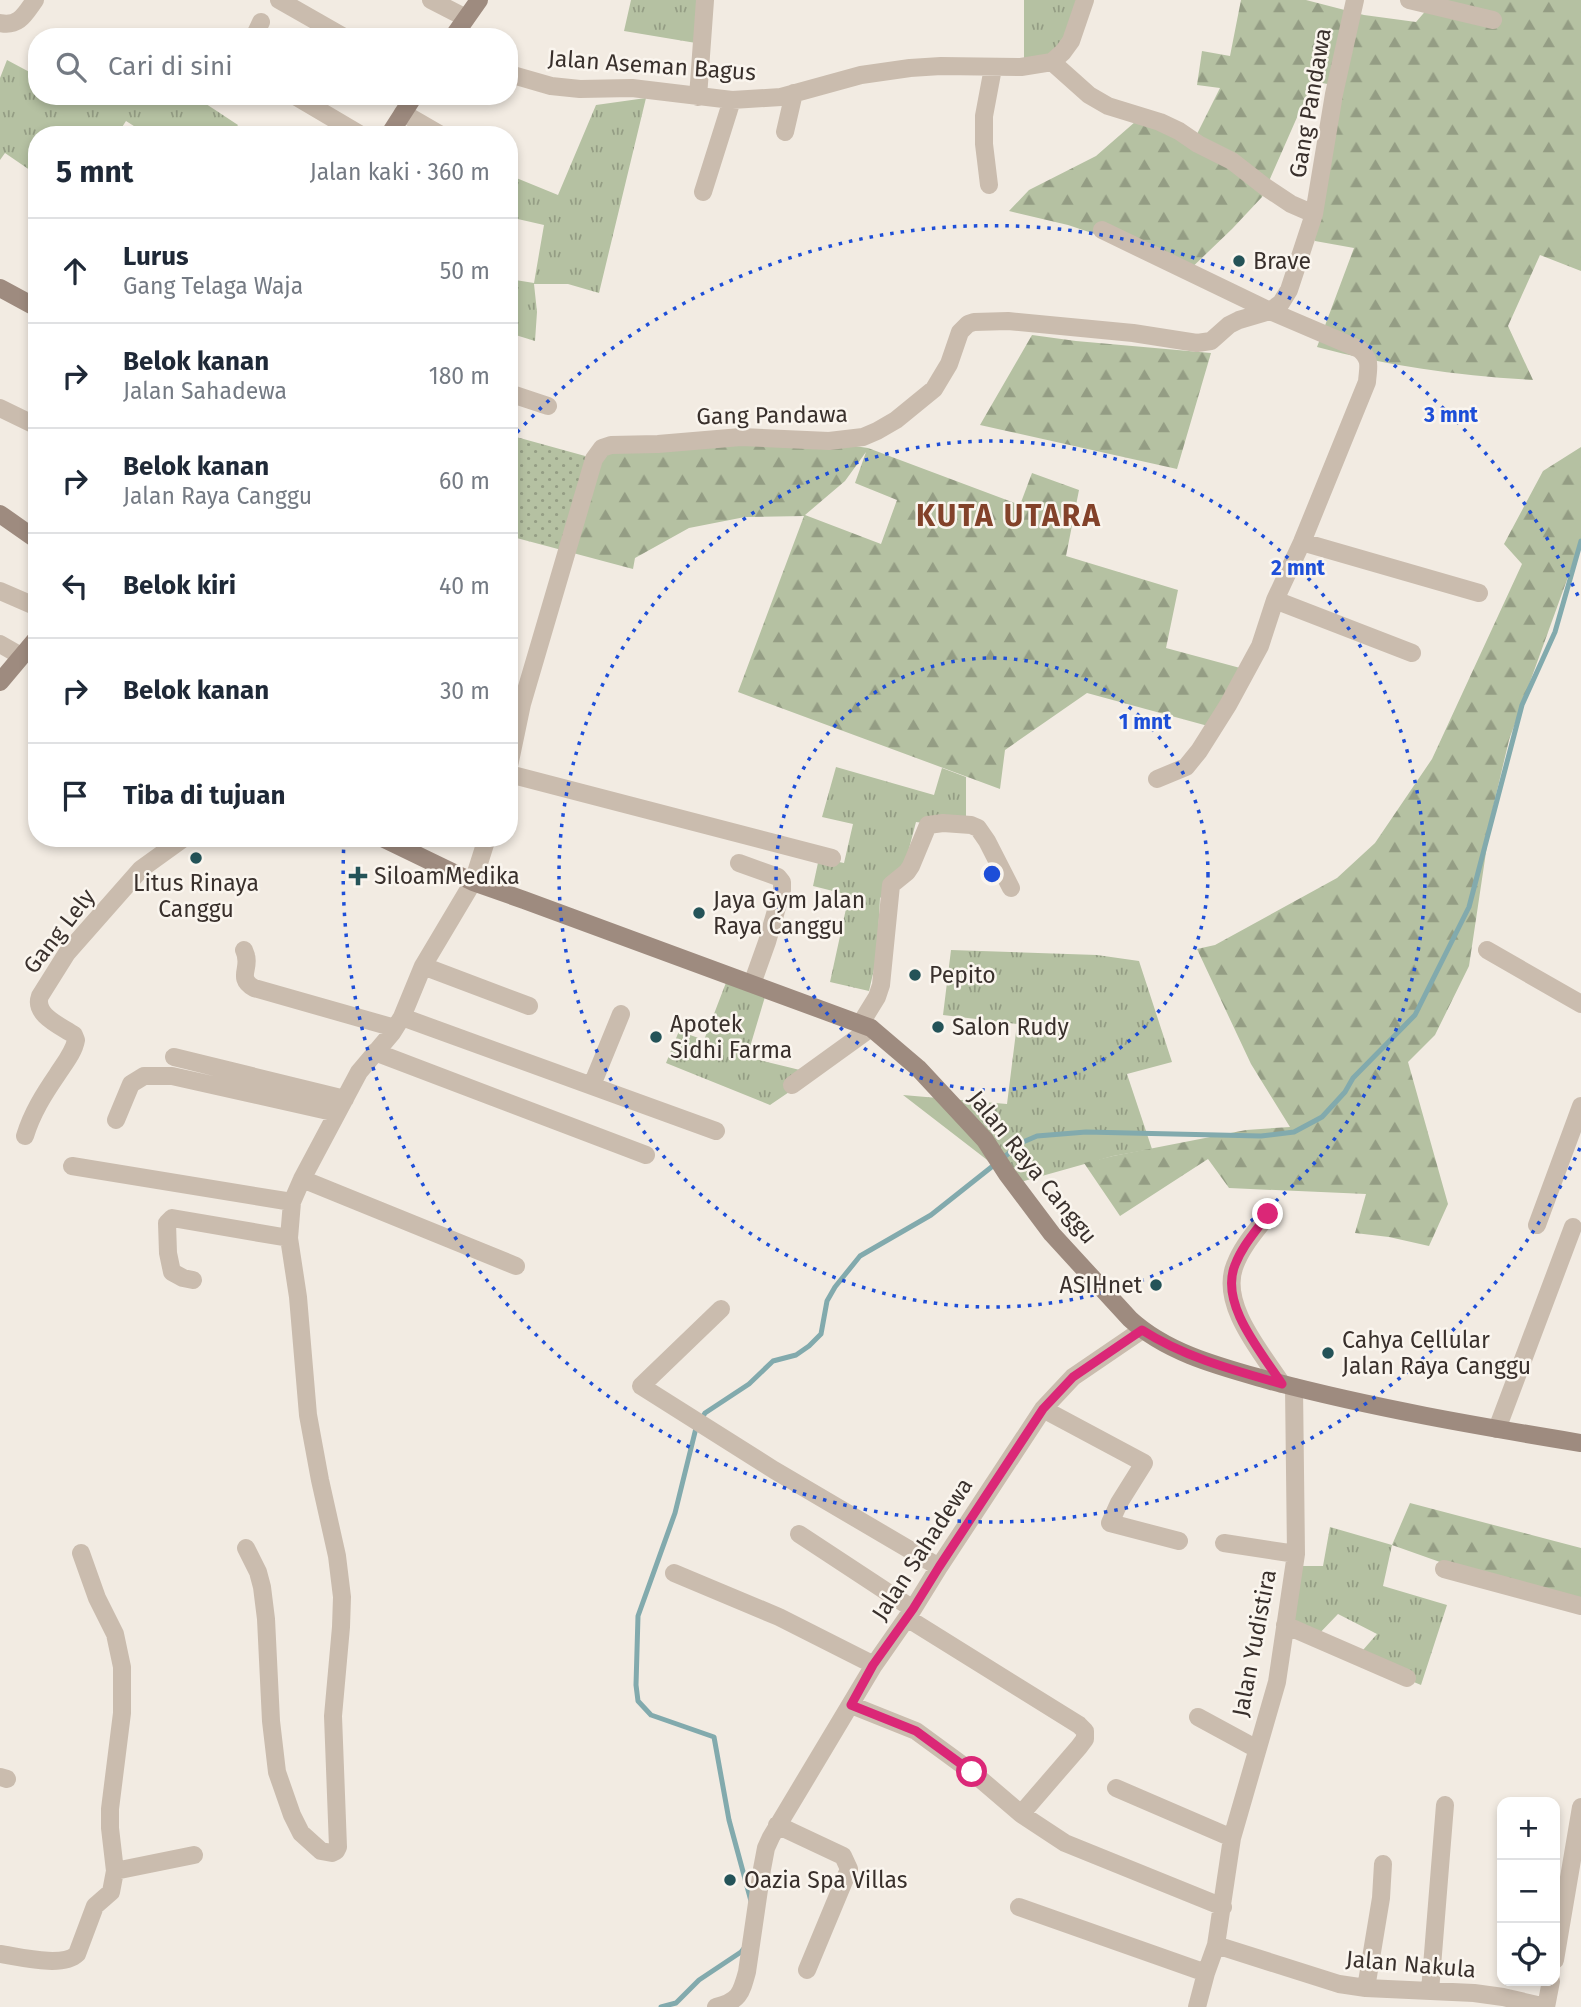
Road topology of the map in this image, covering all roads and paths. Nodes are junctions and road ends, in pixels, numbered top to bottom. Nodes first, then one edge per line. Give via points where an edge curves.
1 (35, 0) edge
2 (279, 0) edge
3 (431, 0) edge
4 (479, 0) edge
5 (705, 0) edge
6 (1085, 0) edge
7 (1355, 0) edge
8 (1409, 0) edge
9 (466, 19) junction
10 (1493, 20) dead end
11 (0, 23) edge
12 (328, 28) edge
13 (460, 28) edge
14 (1052, 62) junction
15 (993, 68) junction
16 (518, 77) edge
17 (794, 93) junction
18 (698, 97) junction
19 (733, 100) junction
20 (310, 105) edge
21 (408, 105) edge
22 (403, 113) junction
23 (346, 126) edge
24 (395, 126) edge
25 (425, 126) edge
26 (785, 132) dead end
27 (989, 185) dead end
28 (703, 192) dead end
29 (1314, 214) junction
30 (1102, 230) dead end
31 (0, 288) edge
32 (28, 303) edge
33 (1270, 311) junction
34 (518, 396) edge
35 (548, 406) dead end
36 (0, 408) edge
37 (28, 422) edge
38 (0, 514) edge
39 (28, 534) edge
40 (1302, 542) junction
41 (0, 591) edge
42 (1479, 593) dead end
43 (1275, 600) junction
44 (28, 603) edge
45 (0, 644) edge
46 (28, 648) edge
47 (1412, 653) dead end
48 (21, 656) junction
49 (0, 681) edge
50 (518, 695) edge
51 (518, 776) edge
52 (1157, 779) dead end
53 (172, 847) edge
54 (401, 847) edge
55 (484, 847) edge
56 (832, 858) dead end
57 (739, 863) dead end
58 (473, 882) junction
59 (1011, 888) dead end
60 (244, 950) dead end
61 (1487, 950) dead end
62 (423, 966) junction
63 (752, 984) junction
64 (1581, 1004) edge
65 (529, 1006) dead end
66 (621, 1014) dead end
67 (398, 1022) junction
68 (866, 1026) junction
69 (375, 1052) junction
70 (174, 1057) dead end
71 (592, 1085) junction
72 (792, 1085) dead end
73 (341, 1106) junction
74 (1581, 1106) edge
75 (116, 1120) dead end
76 (716, 1130) dead end
77 (25, 1136) dead end
78 (646, 1155) dead end
79 (72, 1166) dead end
80 (302, 1179) junction
81 (292, 1202) junction
82 (1268, 1214) dead end
83 (1537, 1225) dead end
84 (1573, 1227) dead end
85 (289, 1238) junction
86 (516, 1266) dead end
87 (193, 1280) dead end
88 (721, 1309) dead end
89 (1142, 1330) junction
90 (1288, 1385) junction
91 (1043, 1409) junction
92 (1497, 1429) junction
93 (1581, 1443) edge
94 (799, 1534) dead end
95 (1179, 1541) dead end
96 (1224, 1543) dead end
97 (246, 1548) dead end
98 (81, 1553) dead end
99 (1296, 1555) junction
100 (939, 1567) junction
101 (1444, 1569) dead end
102 (674, 1573) dead end
103 (1581, 1606) edge
104 (910, 1614) junction
105 (1285, 1625) junction
106 (873, 1665) junction
107 (1407, 1678) dead end
108 (851, 1705) junction
109 (1198, 1717) dead end
110 (1257, 1749) junction
111 (1116, 1788) dead end
112 (1444, 1805) dead end
113 (1581, 1810) edge
114 (1021, 1814) junction
115 (777, 1825) junction
116 (1232, 1838) junction
117 (194, 1855) dead end
118 (1383, 1864) dead end
119 (115, 1871) junction
120 (1574, 1888) edge
121 (1019, 1907) dead end
122 (1223, 1907) junction
123 (1560, 1941) edge
124 (1216, 1945) junction
125 (0, 1954) edge
126 (807, 1970) dead end
127 (1206, 1973) junction
128 (1550, 1986) edge
129 (1366, 1988) junction
130 (1430, 1991) junction
131 (722, 2006) edge
132 (1197, 2007) edge
133 (1546, 2007) edge

1 - 11 street via 18,22
2 - 12 street
3 - 9 street
4 - 9 main road
5 - 18 street
6 - 14 street via 1071,41
7 - 29 street, Gang Pandawa
8 - 10 street
9 - 13 main road
14 - 15 street, Jalan Aseman Bagus
14 - 29 street, Gang Pandawa via 1089,95 1178,131
15 - 17 street, Jalan Aseman Bagus via 910,68
15 - 27 street via 984,116
16 - 18 street, Jalan Aseman Bagus via 551,86 632,88
17 - 19 street, Jalan Aseman Bagus
17 - 26 street
18 - 19 street, Jalan Aseman Bagus
19 - 28 street
20 - 23 street
21 - 22 main road
22 - 24 main road
22 - 25 street
29 - 33 street, Gang Pandawa via 1289,290
30 - 33 street
31 - 32 main road
33 - 40 street via 1359,349 1369,363 1367,382
33 - 50 street, Gang Pandawa via 1239,320 1211,341 1197,343 1008,321 974,322 960,332 949,365 934,389 895,420 863,436 818,441 741,437 602,448 593,459
34 - 35 street
36 - 37 street
38 - 39 main road
40 - 42 street
40 - 43 street
41 - 44 street
43 - 47 street
43 - 52 street via 1260,646 1199,751 1186,767
45 - 48 street
46 - 48 main road
48 - 49 main road
51 - 56 street
53 - 77 street, Gang Lely via 141,869 66,953 40,996 39,1009 74,1035 76,1045 39,1102
54 - 58 main road, Jalan Raya Canggu
55 - 58 street
57 - 63 street via 782,882
58 - 62 street
58 - 63 main road, Jalan Raya Canggu
59 - 68 street via 978,828 928,825 911,866 891,885 881,985
60 - 67 street via 248,961 244,978 254,988
61 - 64 street
62 - 65 street
62 - 67 street
63 - 68 main road, Jalan Raya Canggu
66 - 71 street
67 - 69 street
67 - 71 street
68 - 72 street
68 - 89 main road, Jalan Raya Canggu via 918,1068 985,1140 1052,1234
69 - 73 street
69 - 78 street
70 - 73 street
71 - 76 street
73 - 75 street via 172,1076 144,1076 131,1084
73 - 80 street
74 - 83 street
79 - 81 street
80 - 81 street
80 - 86 street
81 - 85 street
82 - 90 street via 1233,1268 1232,1293 1244,1325
84 - 92 street
85 - 87 street via 172,1218 167,1223 172,1272
85 - 97 street via 309,1415 342,1597 332,1716 338,1847 332,1853 301,1833 277,1772 267,1619 258,1572
88 - 100 street via 641,1386
89 - 90 main road, Jalan Raya Canggu via 1198,1358
89 - 91 street, Jalan Sahadewa via 1073,1377
90 - 92 main road, Jalan Raya Canggu
90 - 99 street, Jalan Yudistira
91 - 95 street via 1144,1463 1110,1523
91 - 100 street, Jalan Sahadewa
92 - 93 main road, Jalan Raya Canggu
94 - 104 street
96 - 99 street
98 - 119 street via 115,1634 122,1667 122,1713 110,1809
99 - 105 street, Jalan Yudistira
100 - 104 street, Jalan Sahadewa
101 - 103 street
102 - 106 street via 779,1617
104 - 106 street, Jalan Sahadewa
104 - 114 street via 1085,1731 1079,1747
105 - 107 street
105 - 110 street, Jalan Yudistira via 1277,1682
106 - 108 street, Jalan Sahadewa
108 - 114 street via 916,1731
108 - 115 street, Jalan Sahadewa
109 - 110 street
110 - 116 street, Jalan Yudistira
111 - 116 street
112 - 130 street
113 - 120 street
114 - 122 street via 1065,1843
115 - 126 street via 843,1856 849,1869
115 - 131 street, Jalan Sahadewa via 766,1848 747,1972 740,1994
116 - 122 street, Jalan Yudistira
117 - 119 street
118 - 129 street
119 - 125 street via 111,1892 95,1906 72,1959
120 - 123 street
121 - 127 street
122 - 124 street, Jalan Yudistira
124 - 127 street
124 - 129 street, Jalan Nakula via 1339,1984
127 - 132 street
128 - 133 street
129 - 130 street, Jalan Nakula
130 - 133 street, Jalan Nakula via 1503,1997

